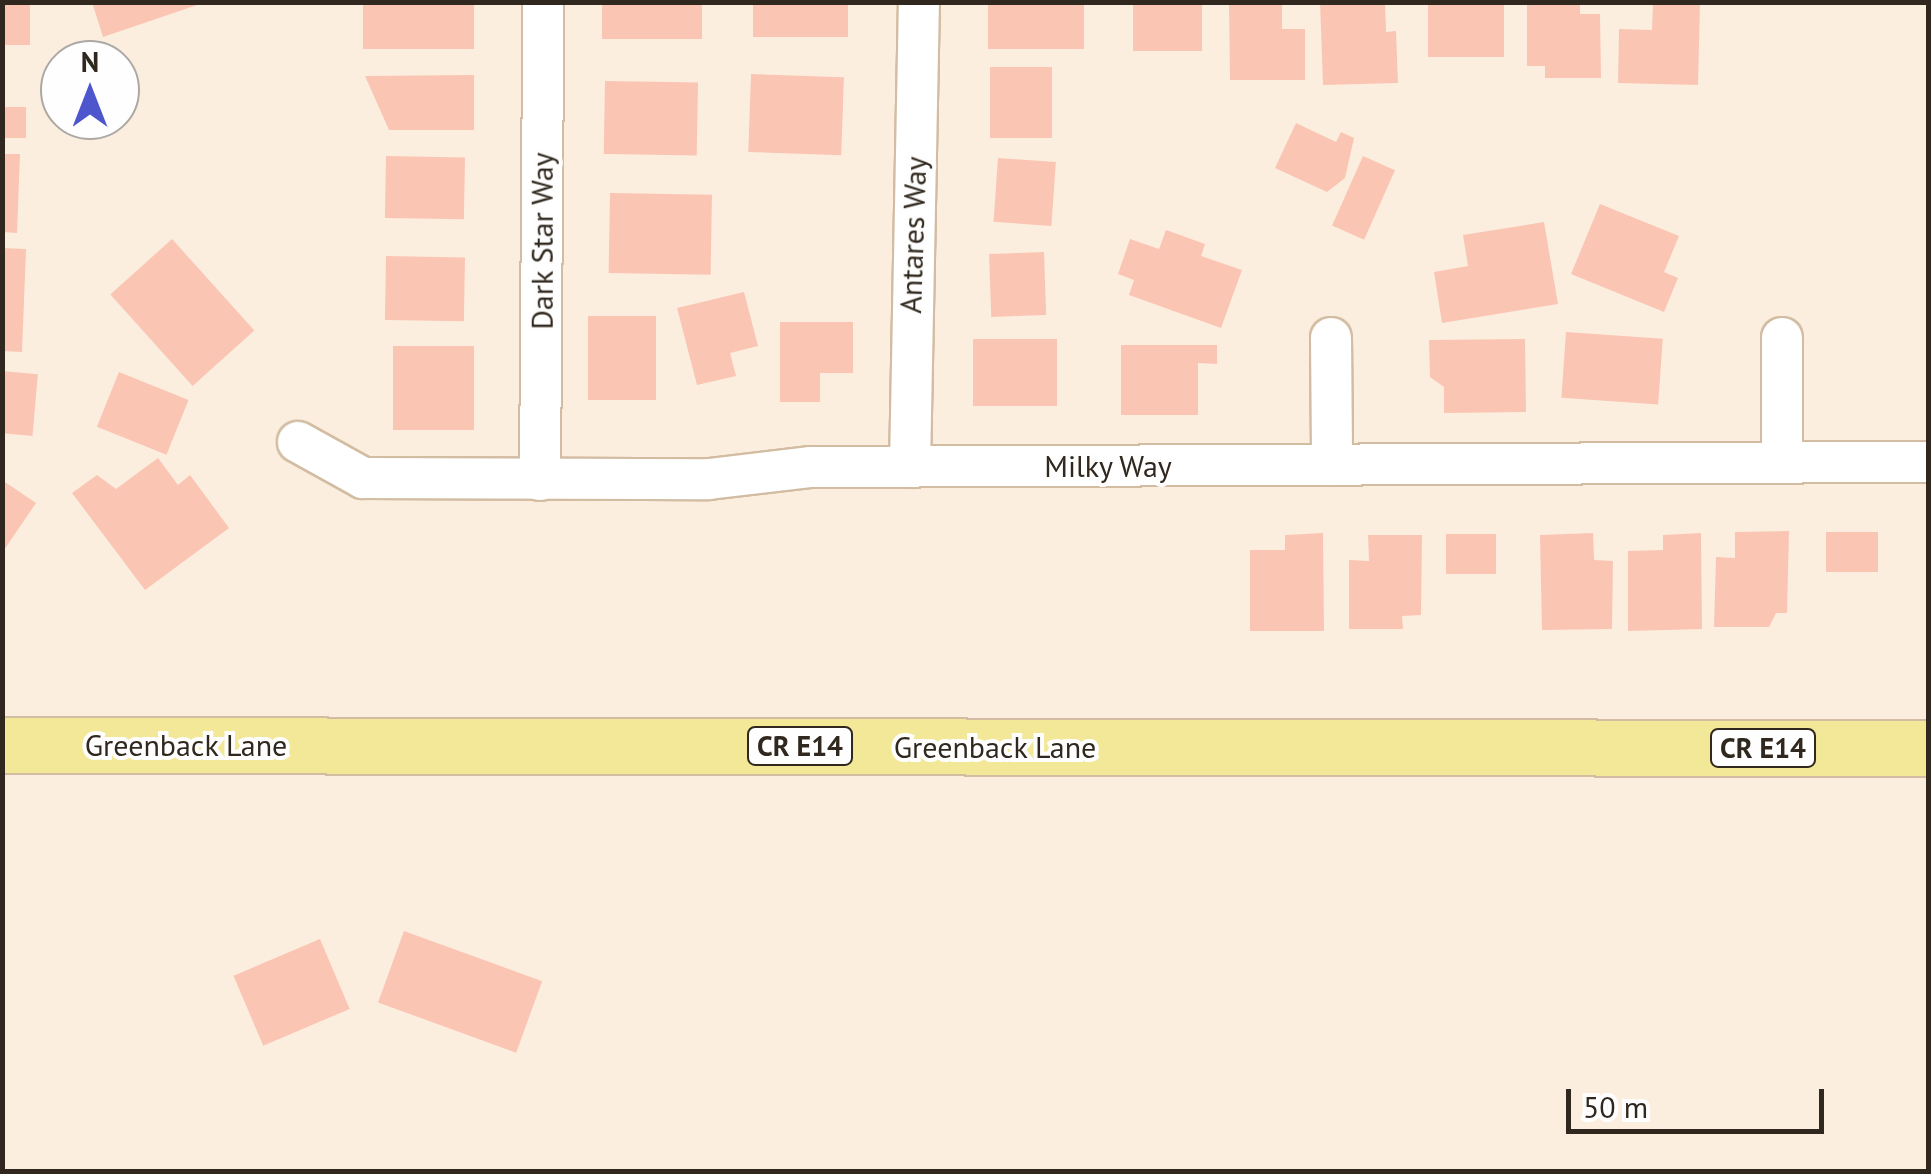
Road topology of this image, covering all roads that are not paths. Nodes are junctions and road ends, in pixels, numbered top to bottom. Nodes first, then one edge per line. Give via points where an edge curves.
1 (543, 2) edge
2 (919, 2) edge
3 (1331, 338) dead end
4 (1782, 338) dead end
5 (298, 442) dead end
6 (1782, 462) junction
7 (1928, 462) edge
8 (1332, 464) junction
9 (910, 467) junction
10 (540, 480) junction
11 (2, 745) edge
12 (1928, 748) edge

1 - 10 street, Dark Star Way
2 - 9 street, Antares Way
3 - 8 street
4 - 6 street
5 - 10 street, Milky Way via 363,478
6 - 7 street, Milky Way
6 - 8 street, Milky Way
8 - 9 street, Milky Way
9 - 10 street, Milky Way
11 - 12 main road, Greenback Lane / CR E14

